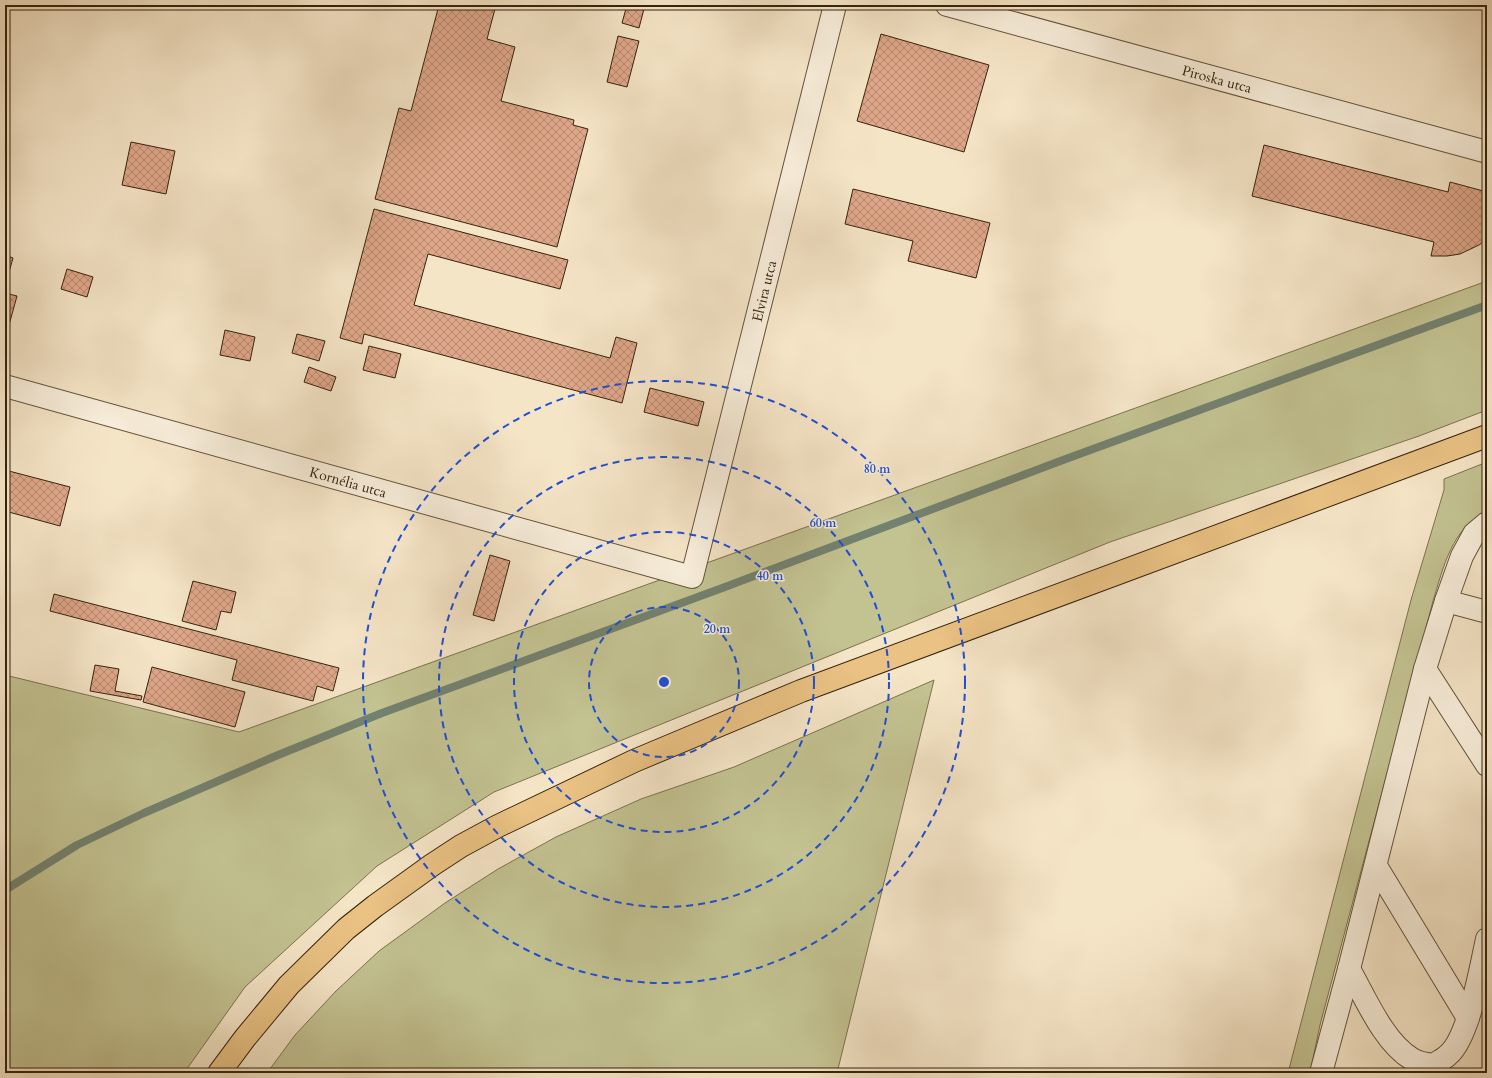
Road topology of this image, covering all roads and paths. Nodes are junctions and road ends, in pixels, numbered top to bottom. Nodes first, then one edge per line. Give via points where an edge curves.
1 (835, 5) edge
2 (947, 5) edge
3 (1487, 152) edge
4 (5, 386) edge
5 (1487, 436) edge
6 (1487, 524) edge
7 (692, 577) joint
8 (1446, 601) junction
9 (1487, 612) edge
10 (1425, 669) junction
11 (1487, 765) edge
12 (1376, 866) junction
13 (1487, 939) edge
14 (1349, 969) junction
15 (1468, 1018) junction
16 (219, 1073) edge
17 (1321, 1073) edge

1 - 7 street, Elvira utca
2 - 3 street, Piroska utca
4 - 7 street, Kornélia utca
5 - 16 main road via 801,691 634,761 498,826 432,865 346,930 289,985
6 - 8 street via 1474,534 1465,550
8 - 9 street
8 - 10 street
10 - 11 street
10 - 12 street
12 - 14 street
12 - 15 street
13 - 15 street
14 - 15 street via 1383,1030 1399,1050 1413,1060 1433,1066 1449,1055 1460,1038
14 - 17 street

